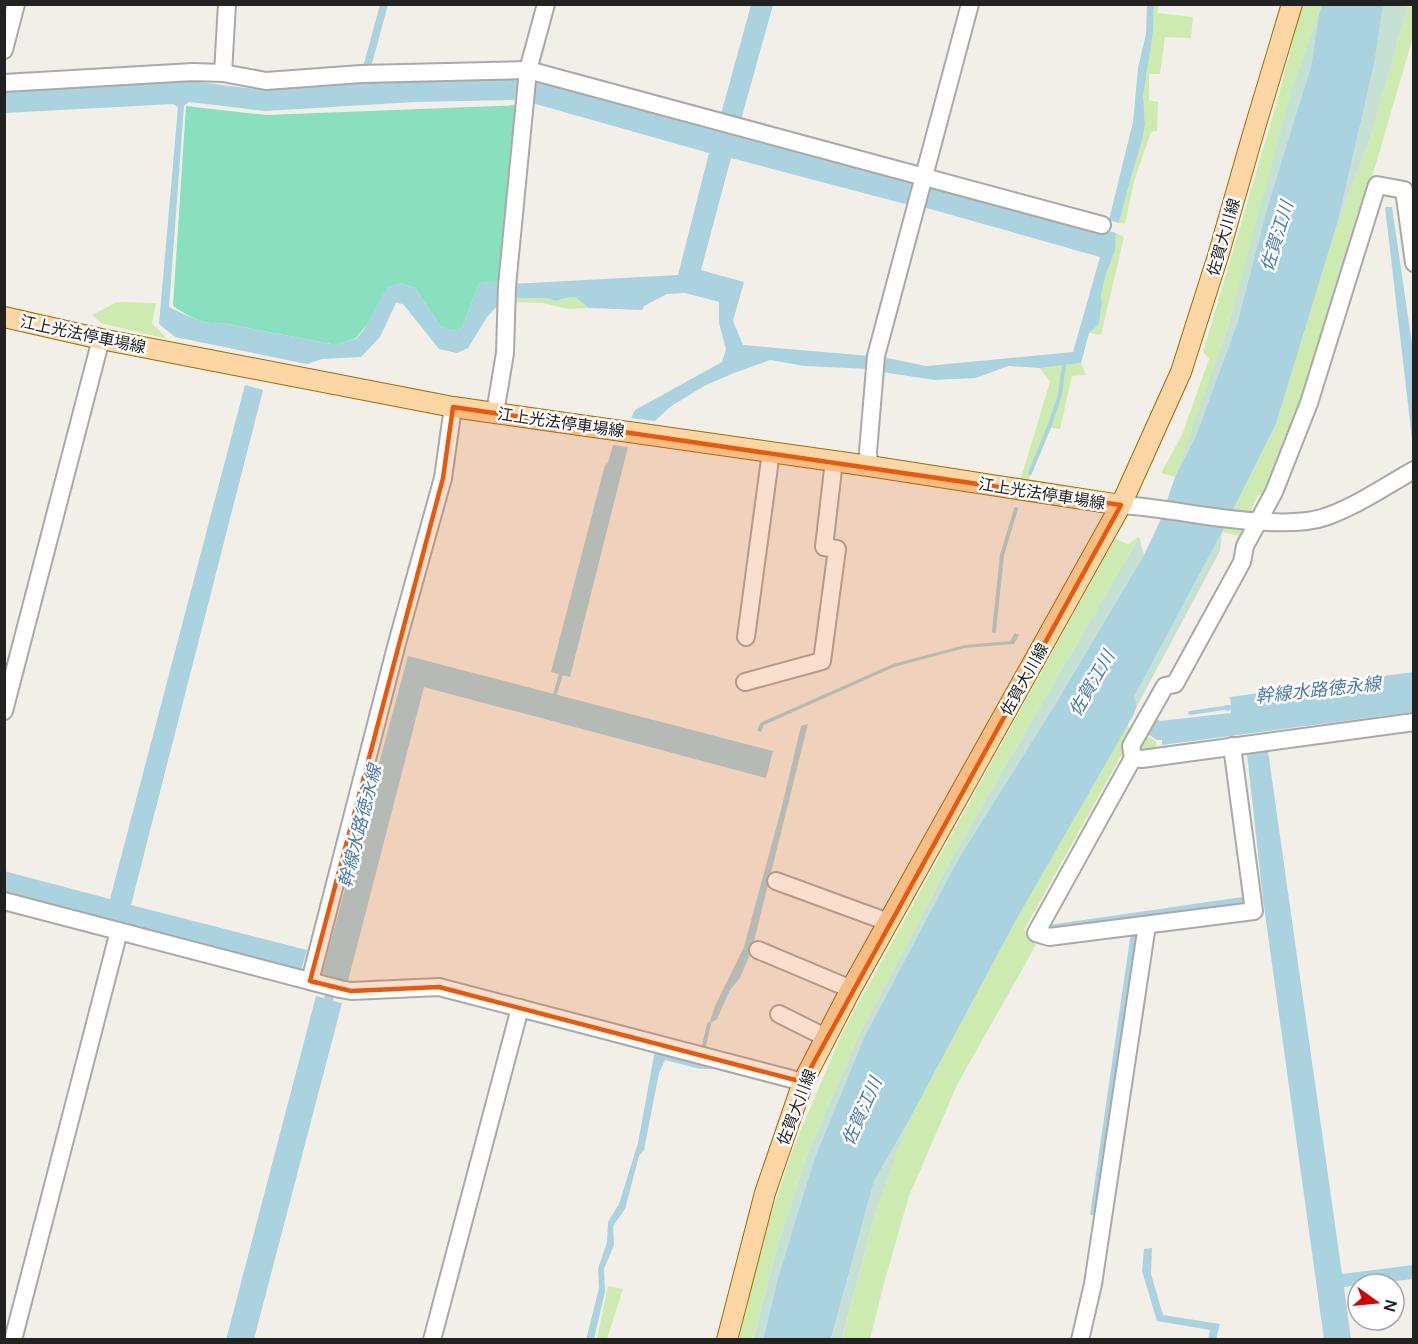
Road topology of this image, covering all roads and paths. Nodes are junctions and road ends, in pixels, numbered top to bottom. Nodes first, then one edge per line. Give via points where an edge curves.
1 (16, 4) edge
2 (228, 4) edge
3 (546, 4) edge
4 (970, 4) edge
5 (1292, 4) edge
6 (4, 50) edge
7 (223, 73) junction
8 (4, 83) edge
9 (527, 83) junction
10 (921, 189) junction
11 (1102, 225) dead end
12 (1413, 263) edge
13 (4, 317) edge
14 (101, 339) junction
15 (453, 407) junction
16 (495, 413) junction
17 (771, 452) junction
18 (834, 461) junction
19 (869, 466) junction
20 (1413, 470) edge
21 (1121, 505) junction
22 (1254, 522) junction
23 (746, 637) dead end
24 (745, 682) dead end
25 (4, 711) edge
26 (1413, 722) edge
27 (1232, 746) junction
28 (1133, 759) junction
29 (776, 881) dead end
30 (4, 901) edge
31 (888, 922) junction
32 (1147, 925) junction
33 (119, 931) junction
34 (758, 950) dead end
35 (325, 985) junction
36 (851, 989) junction
37 (520, 1008) junction
38 (779, 1014) dead end
39 (825, 1037) junction
40 (803, 1082) junction
41 (13, 1340) edge
42 (432, 1340) edge
43 (727, 1340) edge
44 (1080, 1340) edge

1 - 6 street
2 - 7 street
3 - 9 street
4 - 10 street
5 - 21 main road, 佐賀大川線 via 1182,372
7 - 8 street
7 - 9 street via 266,81 361,74
9 - 10 street via 730,124
9 - 16 street via 505,352
10 - 11 street
10 - 19 street via 876,356
12 - 22 street via 1404,190 1377,185 1309,403 1274,492
13 - 14 main road, 江上光法停車場線
14 - 15 main road, 江上光法停車場線
14 - 25 street
15 - 16 main road, 江上光法停車場線
15 - 35 street via 443,478 394,654
16 - 17 main road, 江上光法停車場線
17 - 18 main road, 江上光法停車場線
17 - 23 street
18 - 19 main road, 江上光法停車場線
18 - 24 street via 824,547 837,549 822,661
19 - 21 main road, 江上光法停車場線
20 - 22 street via 1326,516 1293,523
21 - 22 street
21 - 31 main road, 佐賀大川線
22 - 28 street via 1242,562 1176,684 1165,686 1131,746
26 - 27 street
27 - 28 street
27 - 32 street via 1254,910
28 - 32 street via 1036,933 1049,937
29 - 31 street
30 - 33 street
31 - 36 main road, 佐賀大川線
32 - 44 street via 1093,1284
33 - 35 street
33 - 41 street
34 - 36 street
35 - 37 street via 351,991 439,987
36 - 39 main road, 佐賀大川線
37 - 40 street
37 - 42 street
38 - 39 street
39 - 40 main road, 佐賀大川線
40 - 43 main road, 佐賀大川線 via 765,1192

